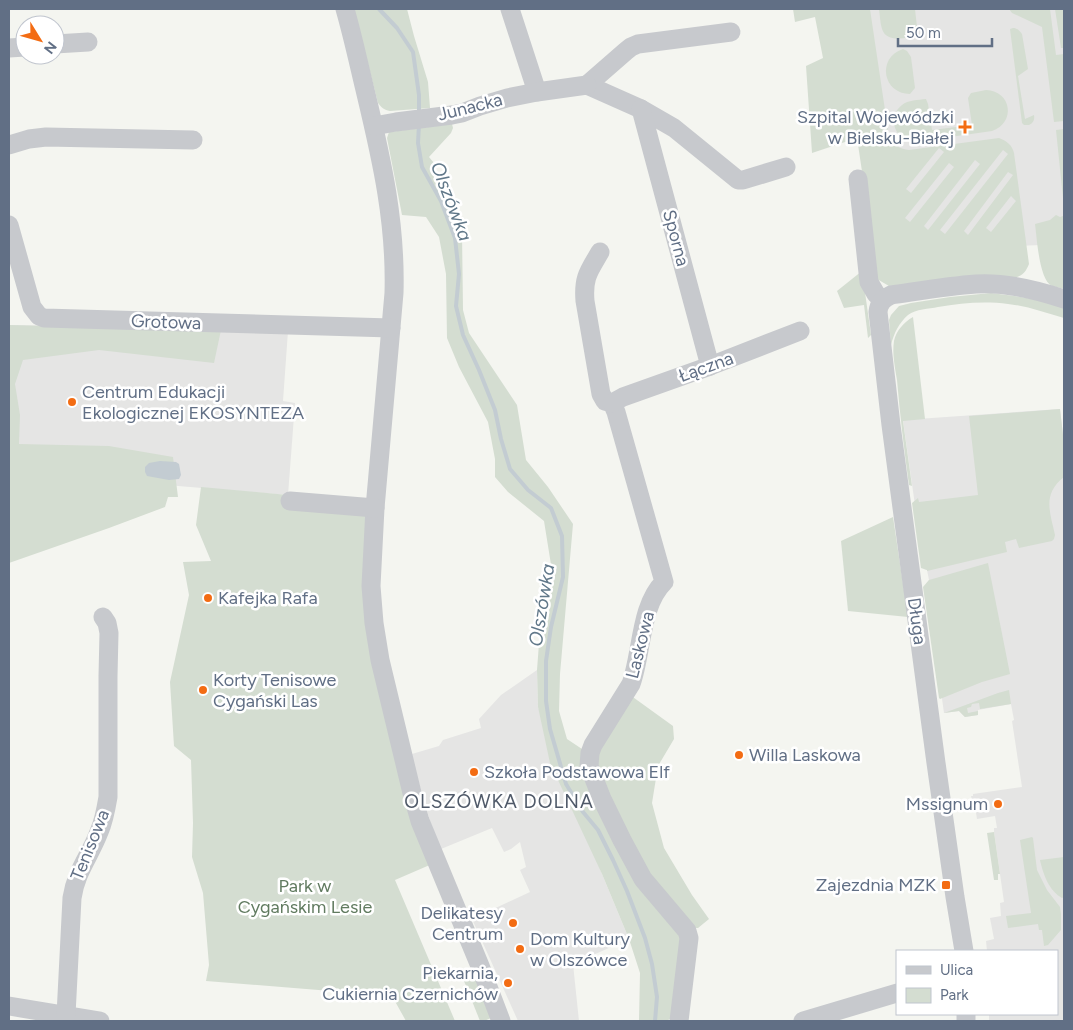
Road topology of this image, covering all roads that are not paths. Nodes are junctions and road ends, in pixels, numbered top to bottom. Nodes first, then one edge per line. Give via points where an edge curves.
1 (345, 9) edge
2 (510, 9) edge
3 (731, 32) dead end
4 (88, 42) dead end
5 (65, 43) edge
6 (587, 85) junction
7 (537, 92) junction
8 (641, 110) junction
9 (374, 126) junction
10 (193, 140) dead end
11 (9, 145) edge
12 (786, 167) dead end
13 (858, 178) dead end
14 (9, 225) edge
15 (600, 252) dead end
16 (887, 298) junction
17 (1064, 299) edge
18 (391, 328) junction
19 (800, 331) dead end
20 (710, 366) junction
21 (612, 403) junction
22 (290, 501) dead end
23 (375, 508) junction
24 (102, 617) dead end
25 (964, 950) edge
26 (896, 993) edge
27 (9, 1006) edge
28 (66, 1015) junction
29 (100, 1021) edge
30 (501, 1021) edge
31 (679, 1021) edge
32 (803, 1021) edge

1 - 9 street
2 - 7 street
3 - 6 street via 638,44
4 - 5 street
6 - 7 street, Junacka
6 - 8 street
7 - 9 street, Junacka via 462,113
8 - 12 street via 674,128 738,180
8 - 20 street, Sporna
9 - 18 street via 391,216 394,284
10 - 11 street via 46,137
13 - 16 street via 869,282 872,289
14 - 18 street, Grotowa via 32,307 44,318
15 - 21 street, Laskowa via 586,279 585,301 601,394 605,401
16 - 17 street via 993,284
16 - 25 street, Długa via 878,312 891,424
18 - 23 street
19 - 20 street, Łączna
20 - 21 street, Łączna
21 - 31 street, Laskowa via 664,582 650,604 632,684 593,745 589,766 632,860 687,931 689,938
22 - 23 street
23 - 30 street via 371,586 374,622 412,793 420,821
24 - 28 street, Tenisowa via 108,624 109,633 108,797 99,834 74,887
26 - 32 street
27 - 28 street
28 - 29 street

